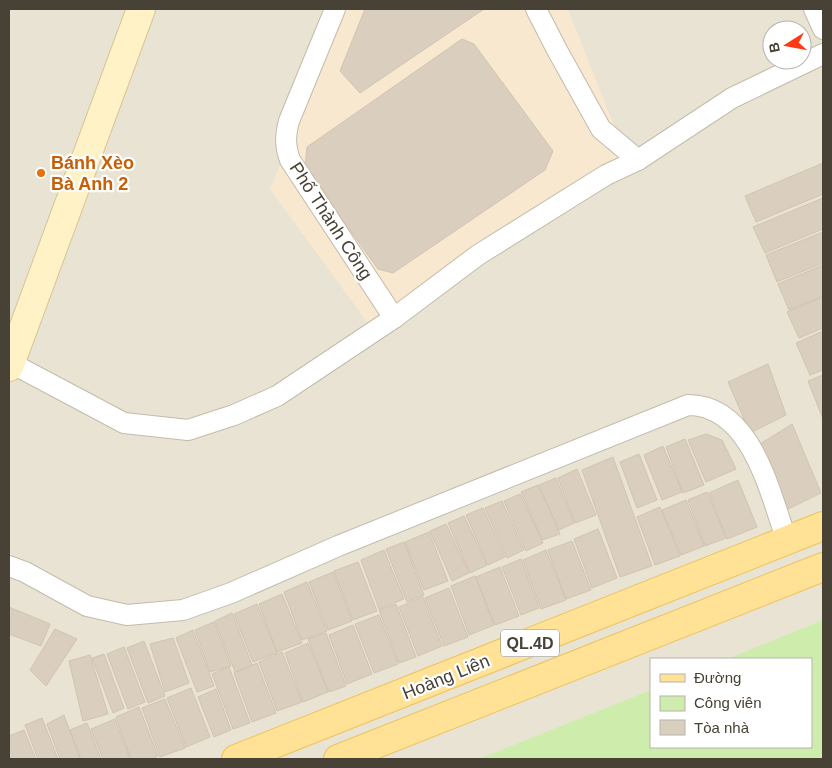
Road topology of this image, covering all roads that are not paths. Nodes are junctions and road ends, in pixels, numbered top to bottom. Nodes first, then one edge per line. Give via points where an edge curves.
1 (141, 9) edge
2 (336, 9) edge
3 (536, 9) edge
4 (814, 9) edge
5 (823, 29) edge
6 (823, 54) edge
7 (638, 160) junction
8 (394, 318) junction
9 (10, 365) edge
10 (823, 526) edge
11 (787, 541) junction
12 (9, 566) edge
13 (823, 567) edge
14 (299, 748) edge
15 (236, 759) edge
16 (338, 759) edge

1 - 9 street
2 - 8 street, Phố Thành Công via 289,121 286,148 290,160
3 - 7 street via 601,129
4 - 5 street
6 - 7 street via 732,98
7 - 8 street via 606,175 478,255
8 - 9 street via 277,396 188,430 124,423
10 - 11 main road, Hoàng Liên / QL.4D
11 - 12 street via 758,458 744,436 709,409 688,405 183,610 127,616 88,606
11 - 14 main road, Hoàng Liên / QL.4D
13 - 16 main road, Hoàng Liên / QL.4D
14 - 15 main road, Hoàng Liên / QL.4D

